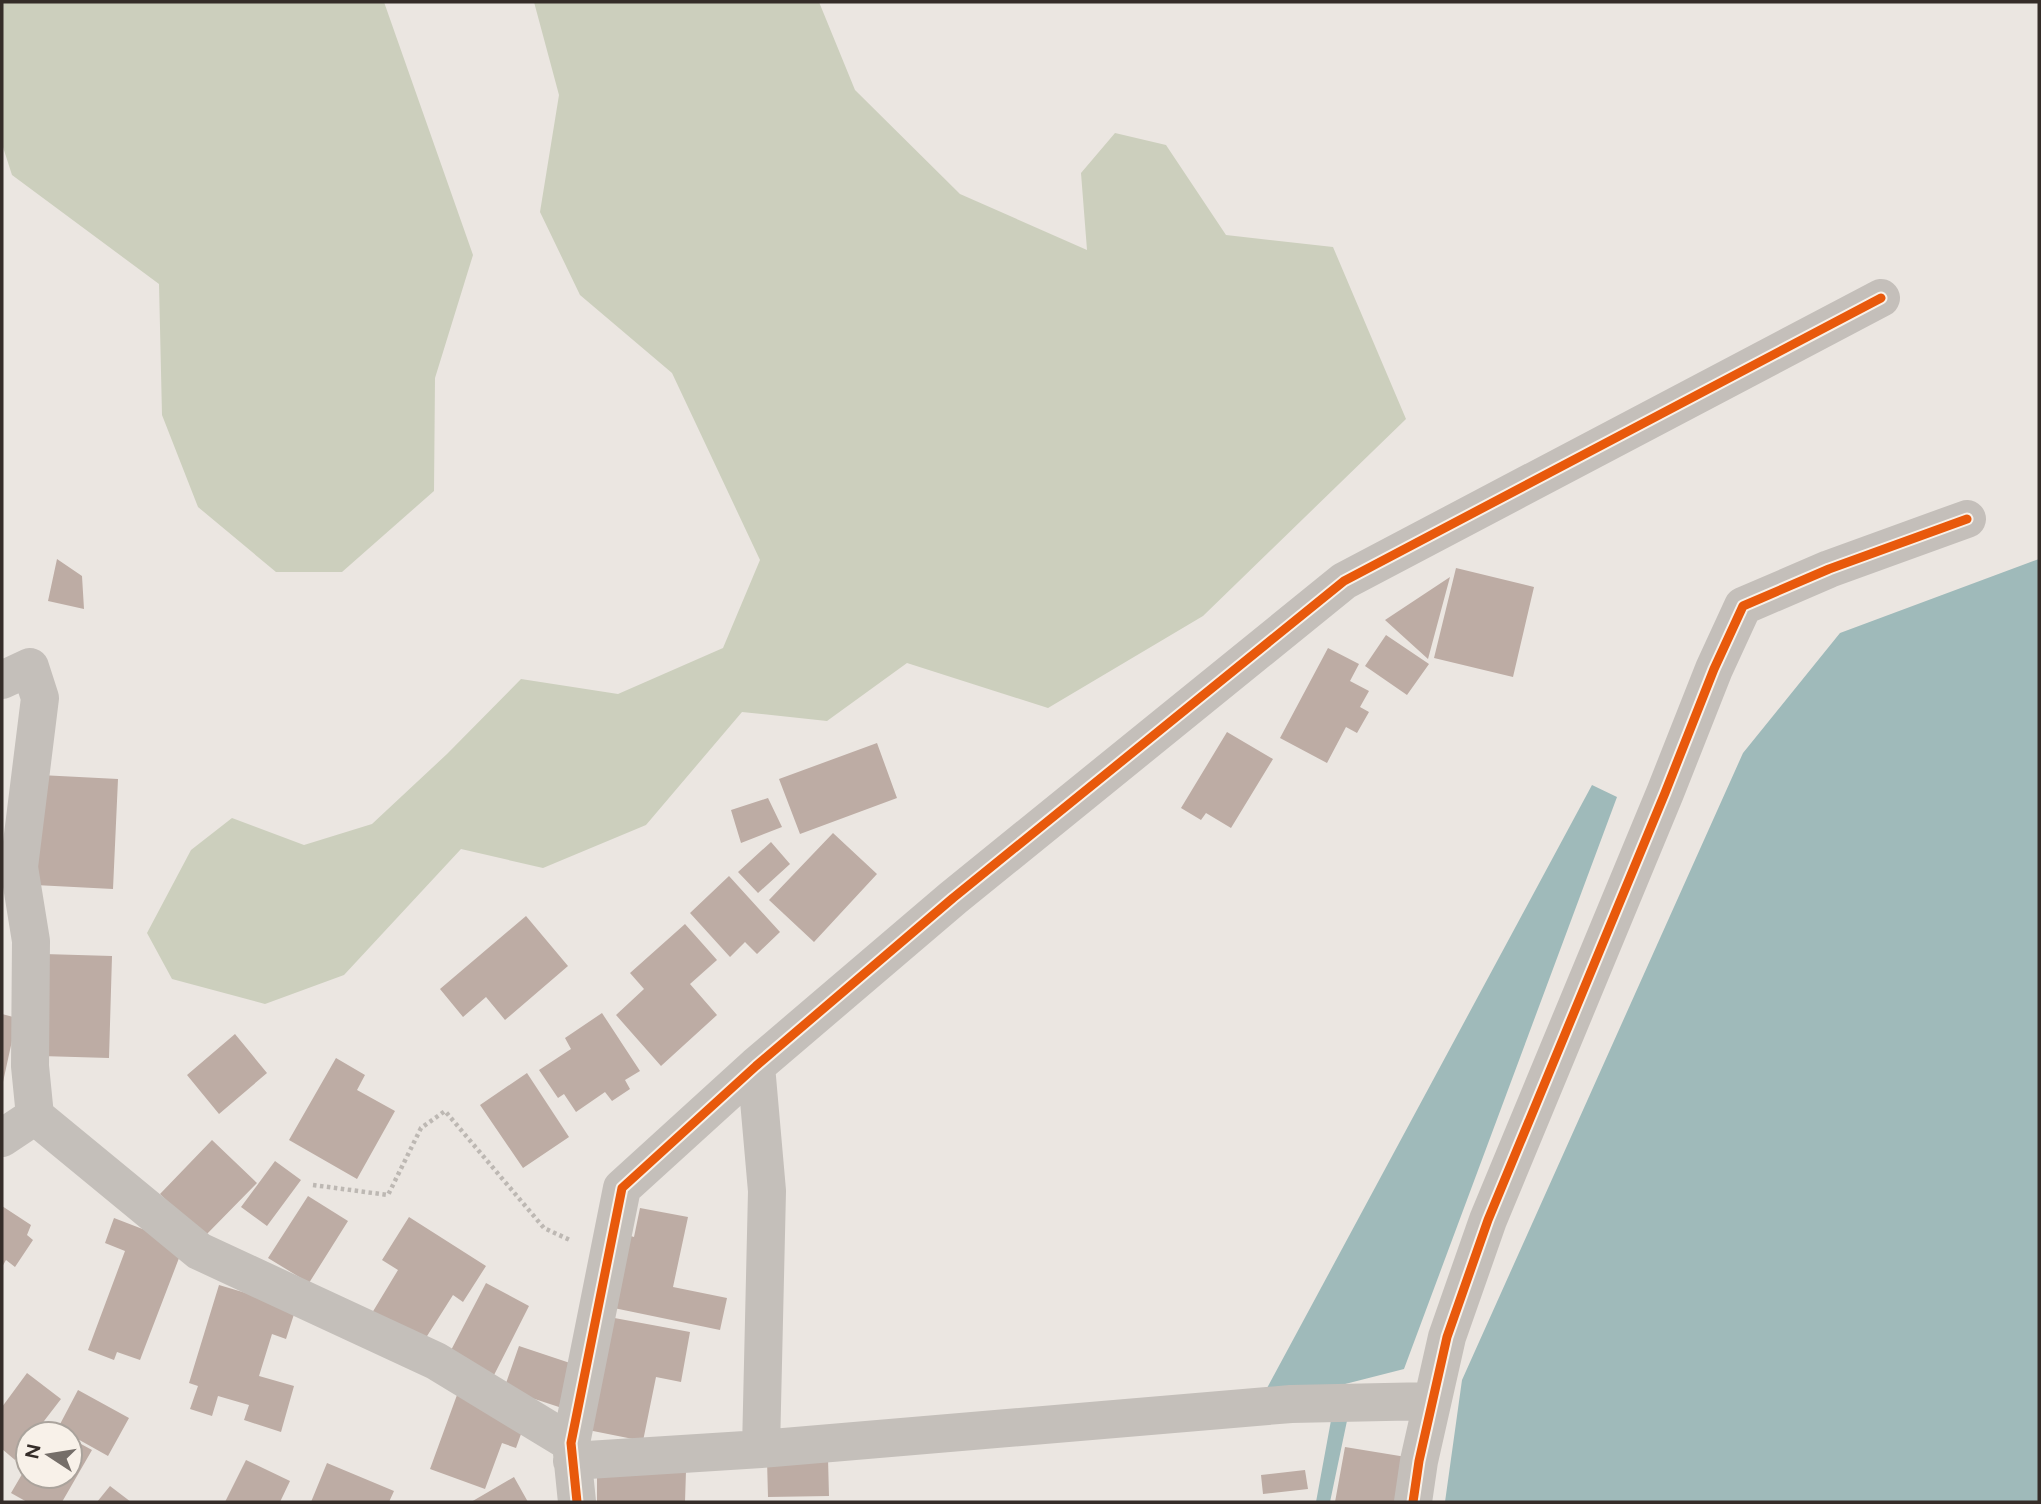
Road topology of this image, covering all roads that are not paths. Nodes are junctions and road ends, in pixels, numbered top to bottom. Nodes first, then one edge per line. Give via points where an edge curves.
1 (1881, 298) dead end
2 (1967, 519) dead end
3 (2, 680) edge
4 (755, 1066) junction
5 (35, 1116) junction
6 (2, 1139) edge
7 (1432, 1401) junction
8 (761, 1449) junction
9 (571, 1452) junction
10 (577, 1502) edge
11 (1413, 1502) edge

1 - 4 street via 1344,581 953,898
2 - 7 street via 1743,606 1488,1220 1447,1337
3 - 5 street via 30,667 40,698 19,867 31,941 30,1066
4 - 8 street via 767,1191
4 - 9 street via 622,1188
5 - 6 street
5 - 9 street via 199,1251 436,1361
7 - 8 street via 1291,1404
7 - 11 street
8 - 9 street
9 - 10 street

